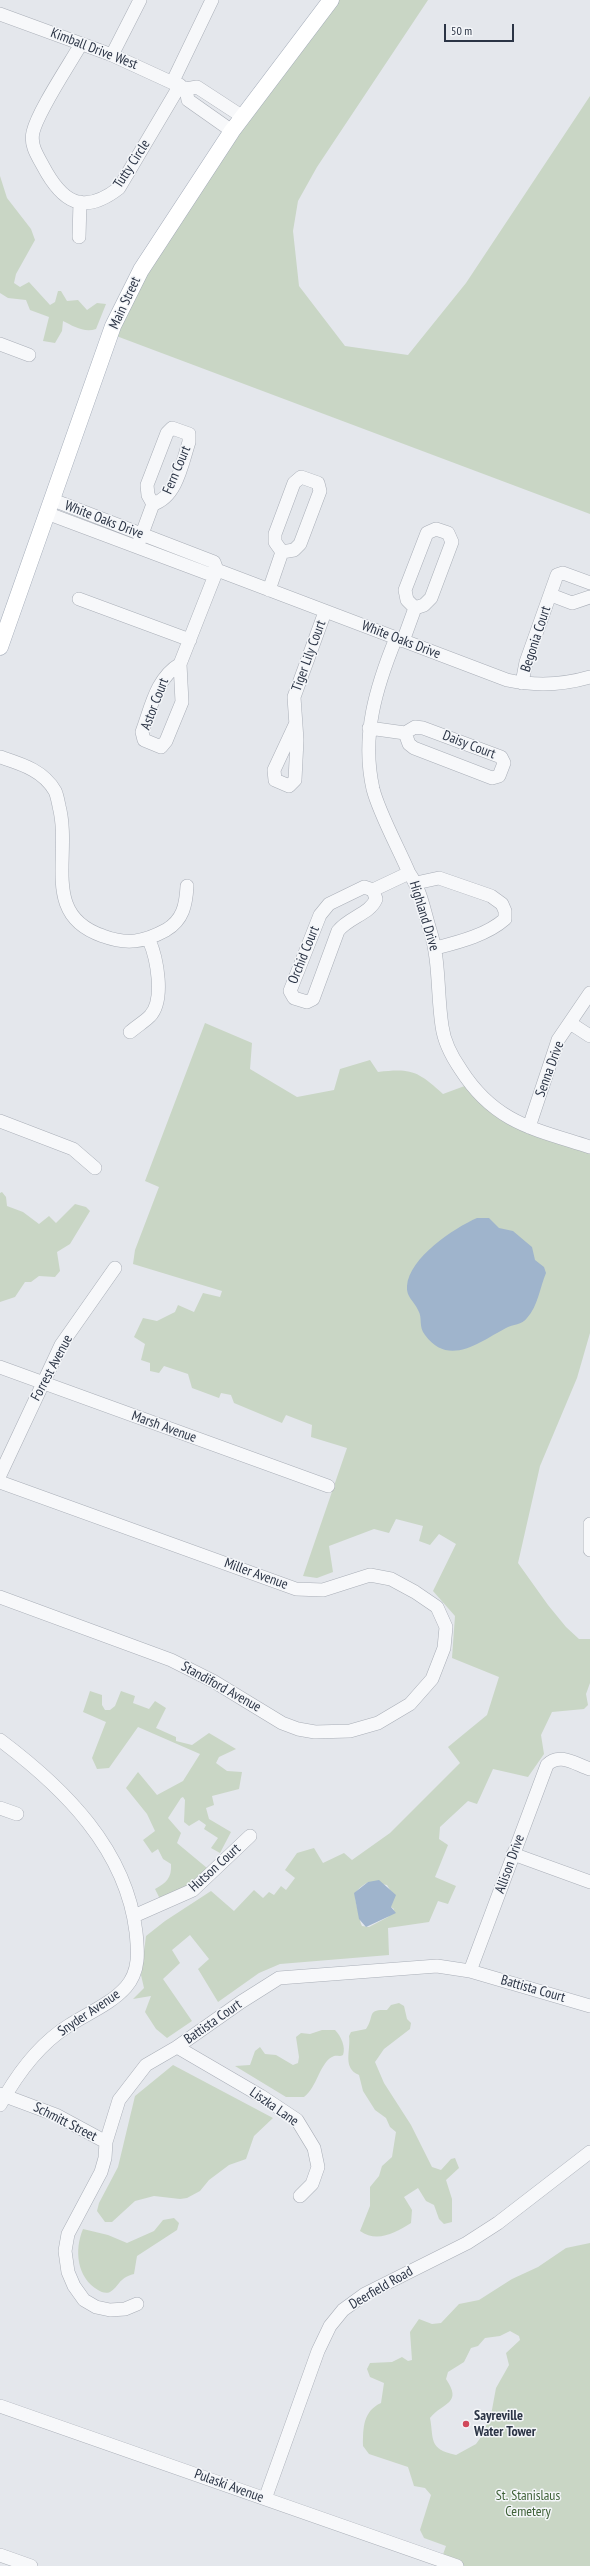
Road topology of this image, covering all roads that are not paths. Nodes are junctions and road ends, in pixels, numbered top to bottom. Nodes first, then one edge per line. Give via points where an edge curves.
1 (140, 0) edge
2 (212, 0) edge
3 (331, 0) edge
4 (0, 14) edge
5 (81, 44) junction
6 (112, 55) junction
7 (180, 85) junction
8 (243, 117) junction
9 (232, 131) junction
10 (80, 202) junction
11 (78, 237) dead end
12 (0, 344) edge
13 (29, 355) dead end
14 (154, 504) junction
15 (51, 507) junction
16 (142, 534) junction
17 (137, 547) junction
18 (282, 552) junction
19 (217, 570) junction
20 (590, 583) edge
21 (269, 590) junction
22 (551, 595) junction
23 (590, 597) edge
24 (79, 599) dead end
25 (415, 608) junction
26 (325, 612) junction
27 (190, 640) junction
28 (399, 640) junction
29 (1, 642) edge
30 (180, 664) junction
31 (590, 677) edge
32 (522, 683) junction
33 (295, 725) dead end
34 (369, 728) junction
35 (405, 733) junction
36 (0, 756) edge
37 (413, 878) junction
38 (187, 886) dead end
39 (373, 890) junction
40 (149, 940) junction
41 (436, 948) junction
42 (590, 994) edge
43 (570, 1023) junction
44 (130, 1032) dead end
45 (590, 1036) edge
46 (0, 1121) edge
47 (529, 1127) junction
48 (590, 1147) edge
49 (95, 1168) dead end
50 (115, 1268) dead end
51 (0, 1367) edge
52 (43, 1383) junction
53 (0, 1475) edge
54 (0, 1482) edge
55 (328, 1486) dead end
56 (590, 1524) edge
57 (590, 1550) edge
58 (0, 1597) edge
59 (432, 1679) joint
60 (0, 1740) edge
61 (590, 1769) edge
62 (0, 1808) edge
63 (17, 1814) dead end
64 (250, 1836) dead end
65 (513, 1854) junction
66 (590, 1882) edge
67 (134, 1916) junction
68 (470, 1971) junction
69 (590, 2006) edge
70 (177, 2047) junction
71 (2, 2099) edge
72 (106, 2142) junction
73 (590, 2152) edge
74 (300, 2196) dead end
75 (137, 2304) dead end
76 (0, 2406) edge
77 (265, 2499) junction
78 (0, 2555) edge
79 (444, 2564) edge
80 (31, 2566) edge
81 (457, 2566) edge

1 - 6 street
2 - 7 street, Tutty Circle
3 - 8 main road, Main Street
4 - 5 street, Kimball Drive West
5 - 6 street, Kimball Drive West
5 - 10 street via 37,120 32,143 54,187
6 - 7 street, Kimball Drive West
7 - 8 street, Kimball Drive West via 197,87
7 - 9 street via 188,100
7 - 10 street, Tutty Circle via 119,188 104,199 91,203
8 - 9 main road, Main Street
9 - 15 main road, Main Street via 141,270 117,318
10 - 11 street
12 - 13 street
14 - 14 street, Fern Court via 148,495 147,485 166,433 172,428 189,434 189,442 171,492 163,501
14 - 16 street, Fern Court
15 - 16 street, White Oaks Drive
15 - 17 street, White Oaks Drive
15 - 29 main road, Main Street
16 - 17 street, Fern Court
16 - 19 street, White Oaks Drive via 214,562
17 - 19 street, White Oaks Drive via 209,574
18 - 18 street via 275,542 275,534 294,483 301,477 318,483 320,491 300,544 294,550
18 - 21 street
19 - 21 street, White Oaks Drive
19 - 27 street, Astor Court
20 - 22 street, Begonia Court via 563,573 557,575
21 - 26 street, White Oaks Drive
22 - 23 street, Begonia Court via 572,603
22 - 32 street, Begonia Court via 526,662
24 - 27 street
25 - 25 street via 424,605 431,598 452,542 448,533 436,529 428,533 405,590 407,600
25 - 28 street, Highland Drive
26 - 28 street, White Oaks Drive
26 - 33 street, Tiger Lily Court via 294,697
27 - 30 street, Astor Court
28 - 32 street, White Oaks Drive via 507,680
28 - 34 street, Highland Drive via 382,673
30 - 30 street, Astor Court via 169,670 161,681 142,732 144,740 161,747 182,702
31 - 32 street, White Oaks Drive via 564,683
34 - 35 street, Daisy Court
34 - 37 street, Highland Drive via 373,790
35 - 35 street, Daisy Court via 409,744 414,748 492,778 499,776 504,763 501,757 423,728 415,727
36 - 40 street via 31,767 55,791 63,819 63,899 74,920 90,932 119,942
37 - 39 street, Orchid Court
37 - 41 street, Highland Drive
37 - 41 street, Orchid Court via 452,881 497,899 506,910 505,919 498,925 462,941
38 - 40 street via 186,908 174,925
39 - 39 street, Orchid Court via 364,888 344,896 329,904 320,915 290,991 294,998 307,1002 313,999 338,931 344,923 373,907 376,899
40 - 44 street via 156,955 158,999 151,1015
41 - 47 street, Highland Drive via 442,1027 451,1055 470,1084 489,1105 508,1118
42 - 43 street, Senna Drive
43 - 45 street
43 - 47 street, Senna Drive via 558,1040
46 - 49 street via 73,1149
47 - 48 street, Highland Drive
50 - 52 street, Forrest Avenue via 61,1345
51 - 52 street, Marsh Avenue
52 - 53 street, Forrest Avenue
52 - 55 street, Marsh Avenue
54 - 59 street, Miller Avenue via 296,1588 322,1590 370,1575 391,1579 437,1607 442,1617 446,1627 444,1648
56 - 57 street
58 - 59 street, Standiford Avenue via 171,1660 213,1680 282,1723 298,1729 315,1732 350,1731 378,1723 410,1704
60 - 67 street, Snyder Avenue via 44,1773 107,1846 123,1879
61 - 65 street, Allison Drive via 559,1758 552,1759 547,1765
62 - 63 street
64 - 67 street, Hutson Court via 193,1890
65 - 66 street
65 - 68 street, Allison Drive
67 - 71 street, Snyder Avenue via 138,1948 137,1967 127,1986 109,2002 67,2026 44,2044
68 - 69 street, Battista Court
68 - 70 street, Battista Court via 437,1966 280,1978
70 - 72 street, Battista Court via 146,2065 119,2100
70 - 74 street, Liszka Lane via 297,2120 314,2148 318,2166 312,2184
71 - 72 street, Schmitt Street via 31,2104
72 - 75 street, Battista Court via 101,2172 68,2234 65,2251 68,2272 84,2300 96,2307 110,2310 125,2309
73 - 77 street, Deerfield Road via 498,2223 467,2243 365,2294 343,2310 330,2326 318,2351
76 - 77 street, Pulaski Avenue
77 - 79 street, Pulaski Avenue
78 - 80 street
79 - 81 street, Pulaski Avenue

